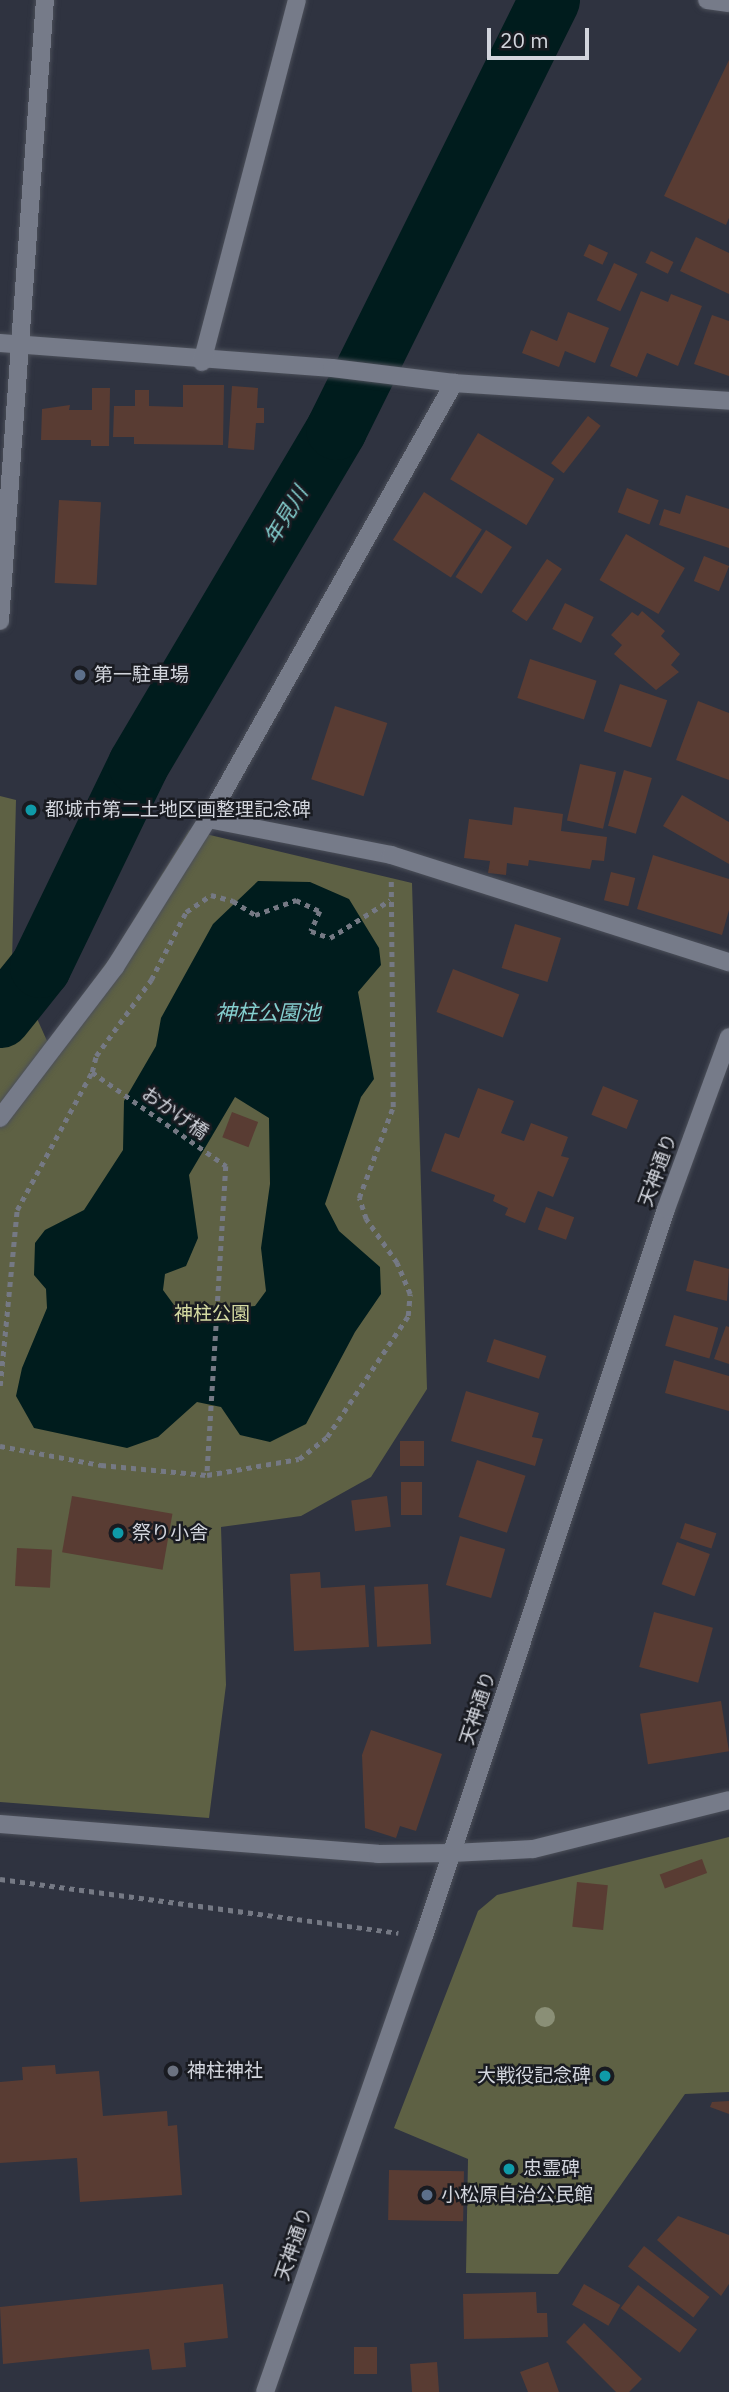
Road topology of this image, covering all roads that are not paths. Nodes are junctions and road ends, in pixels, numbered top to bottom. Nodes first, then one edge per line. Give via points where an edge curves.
1 (45, 0) edge
2 (297, 0) edge
3 (706, 0) edge
4 (729, 3) edge
5 (0, 343) edge
6 (19, 346) junction
7 (202, 362) junction
8 (454, 383) junction
9 (729, 401) edge
10 (0, 621) edge
11 (208, 819) junction
12 (729, 962) edge
13 (729, 1037) edge
14 (0, 1118) edge
15 (729, 1800) edge
16 (0, 1824) edge
17 (452, 1853) junction
18 (265, 2392) edge

1 - 6 street
2 - 7 street
3 - 4 street
5 - 6 street
6 - 7 street
6 - 10 street
7 - 8 street via 332,368
8 - 9 street
8 - 11 street
11 - 12 street via 391,855
11 - 14 street via 116,967
13 - 17 street, 天神通り via 666,1209
15 - 17 street via 533,1849
16 - 17 street via 378,1854
17 - 18 street, 天神通り

